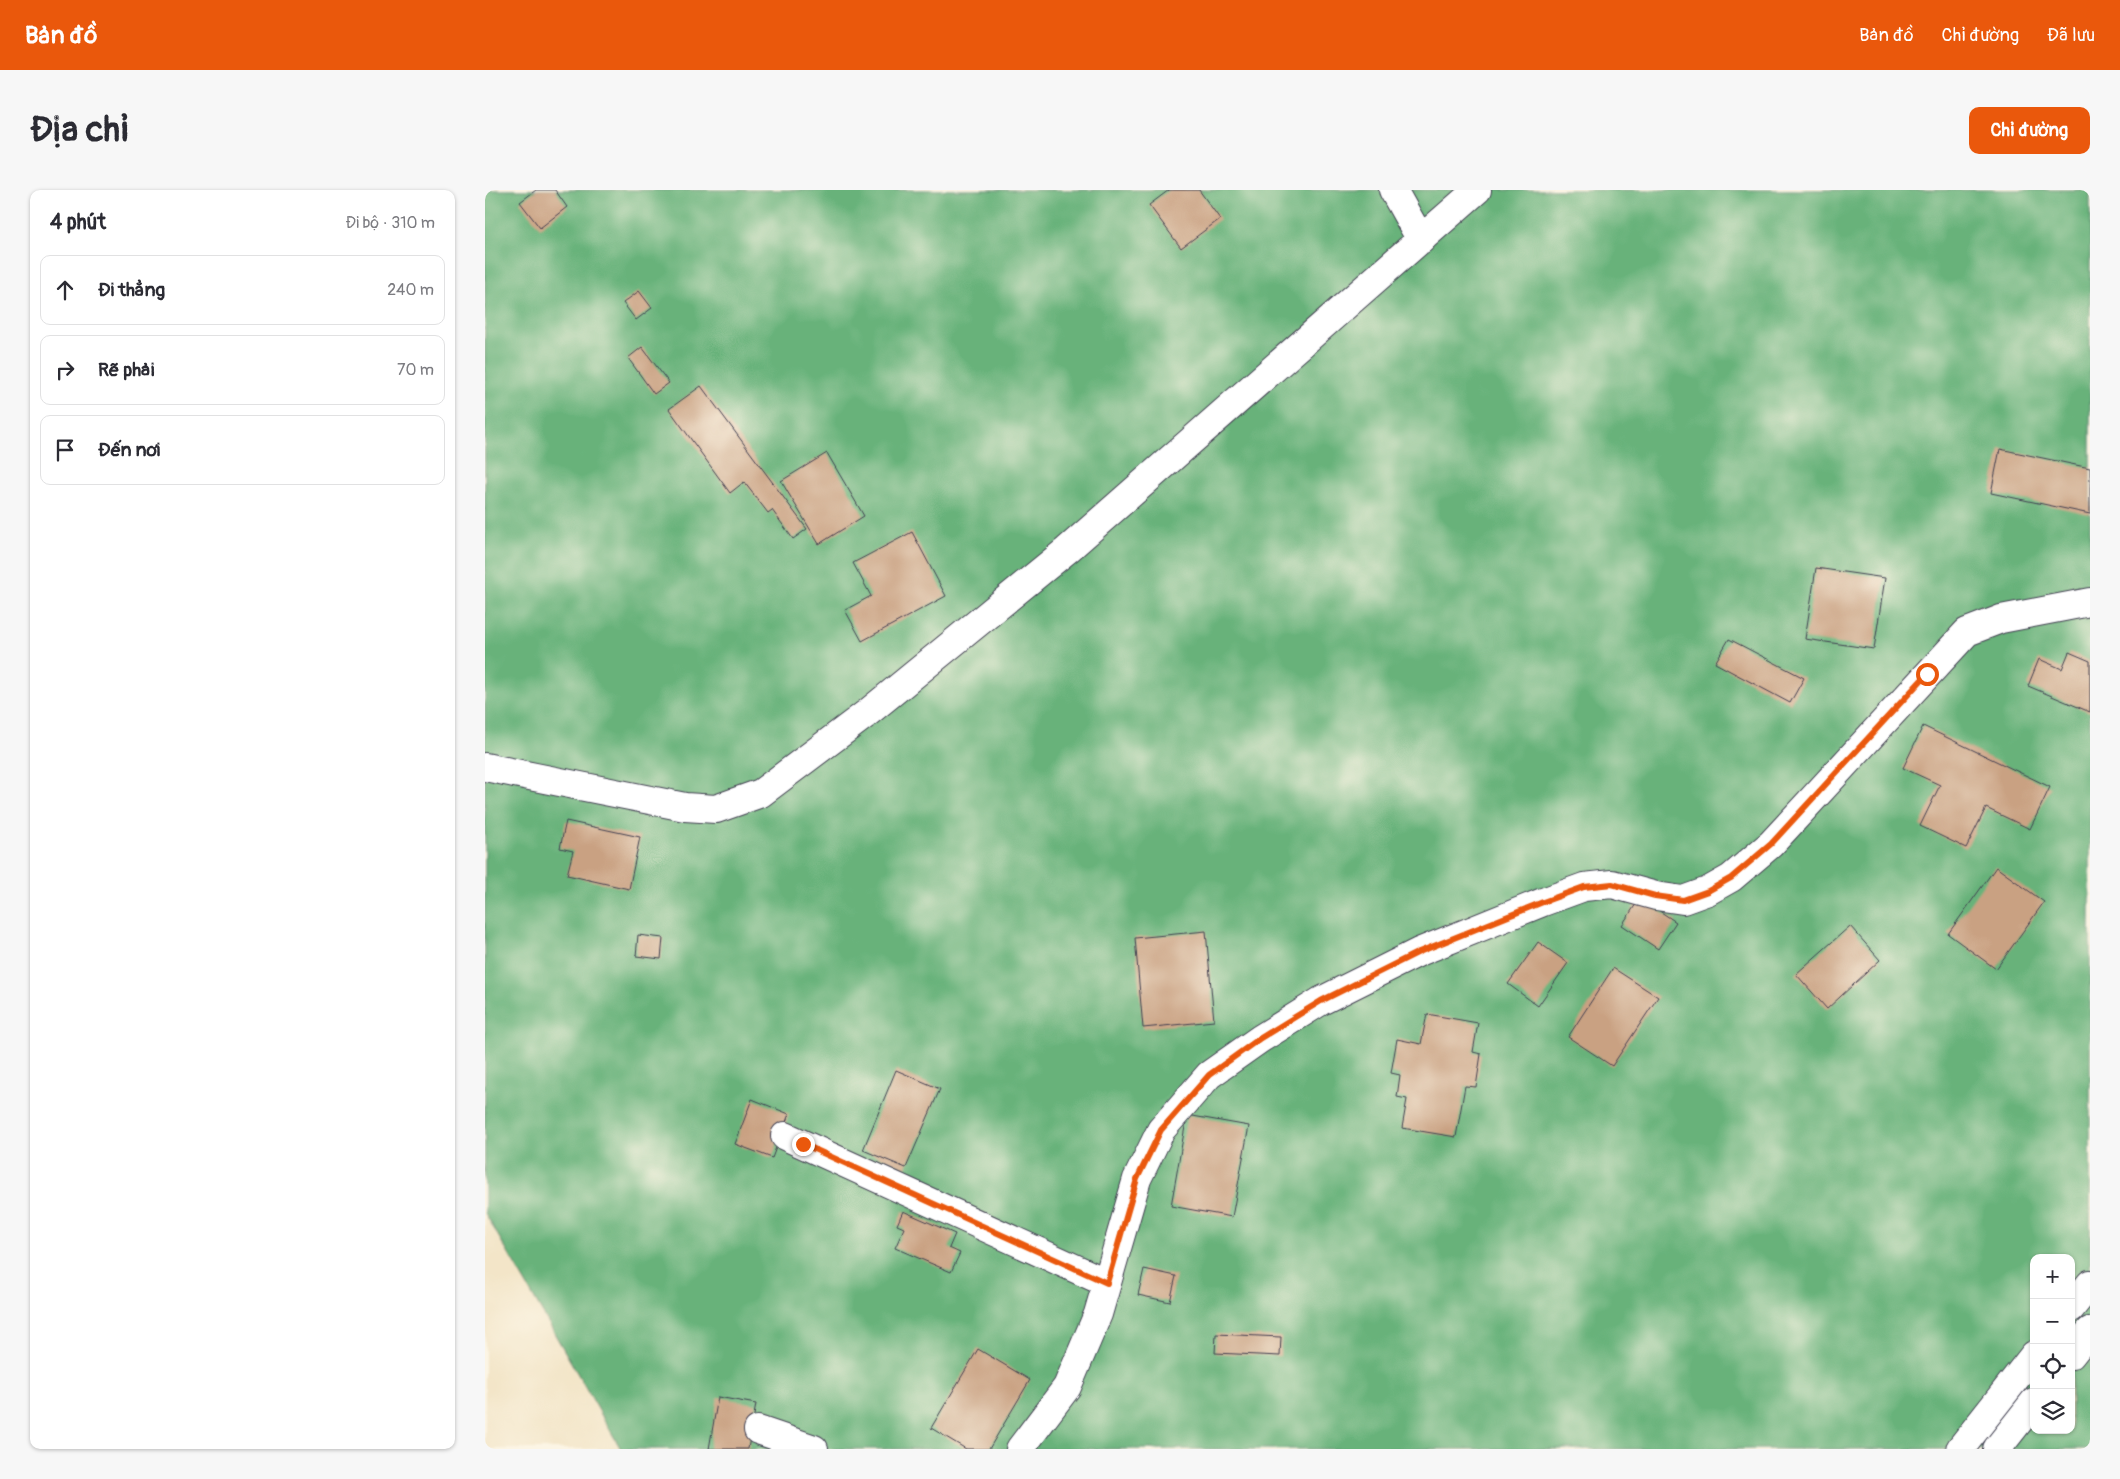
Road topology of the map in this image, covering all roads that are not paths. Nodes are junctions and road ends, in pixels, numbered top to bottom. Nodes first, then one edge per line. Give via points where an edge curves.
1 (1393, 190) edge
2 (1477, 190) edge
3 (1421, 240) junction
4 (2090, 602) edge
5 (485, 767) edge
6 (785, 1136) dead end
7 (1107, 1283) junction
8 (2090, 1284) edge
9 (2075, 1303) edge
10 (2090, 1331) edge
11 (2075, 1349) edge
12 (2030, 1360) edge
13 (2030, 1407) edge
14 (758, 1430) dead end
15 (813, 1449) edge
16 (1020, 1449) edge
17 (1960, 1449) edge
18 (1997, 1449) edge

1 - 3 street
2 - 3 street
3 - 5 street via 1067,550 866,714 761,793 716,809 685,807
4 - 7 street via 2001,619 1967,632 1771,844 1731,878 1708,891 1683,900 1612,884 1584,887 1419,952 1321,1001 1252,1044 1209,1075 1161,1130 1137,1179
6 - 7 street
7 - 16 street via 1098,1314 1067,1387
8 - 9 street
10 - 11 street
12 - 17 street
13 - 18 street
14 - 15 street

